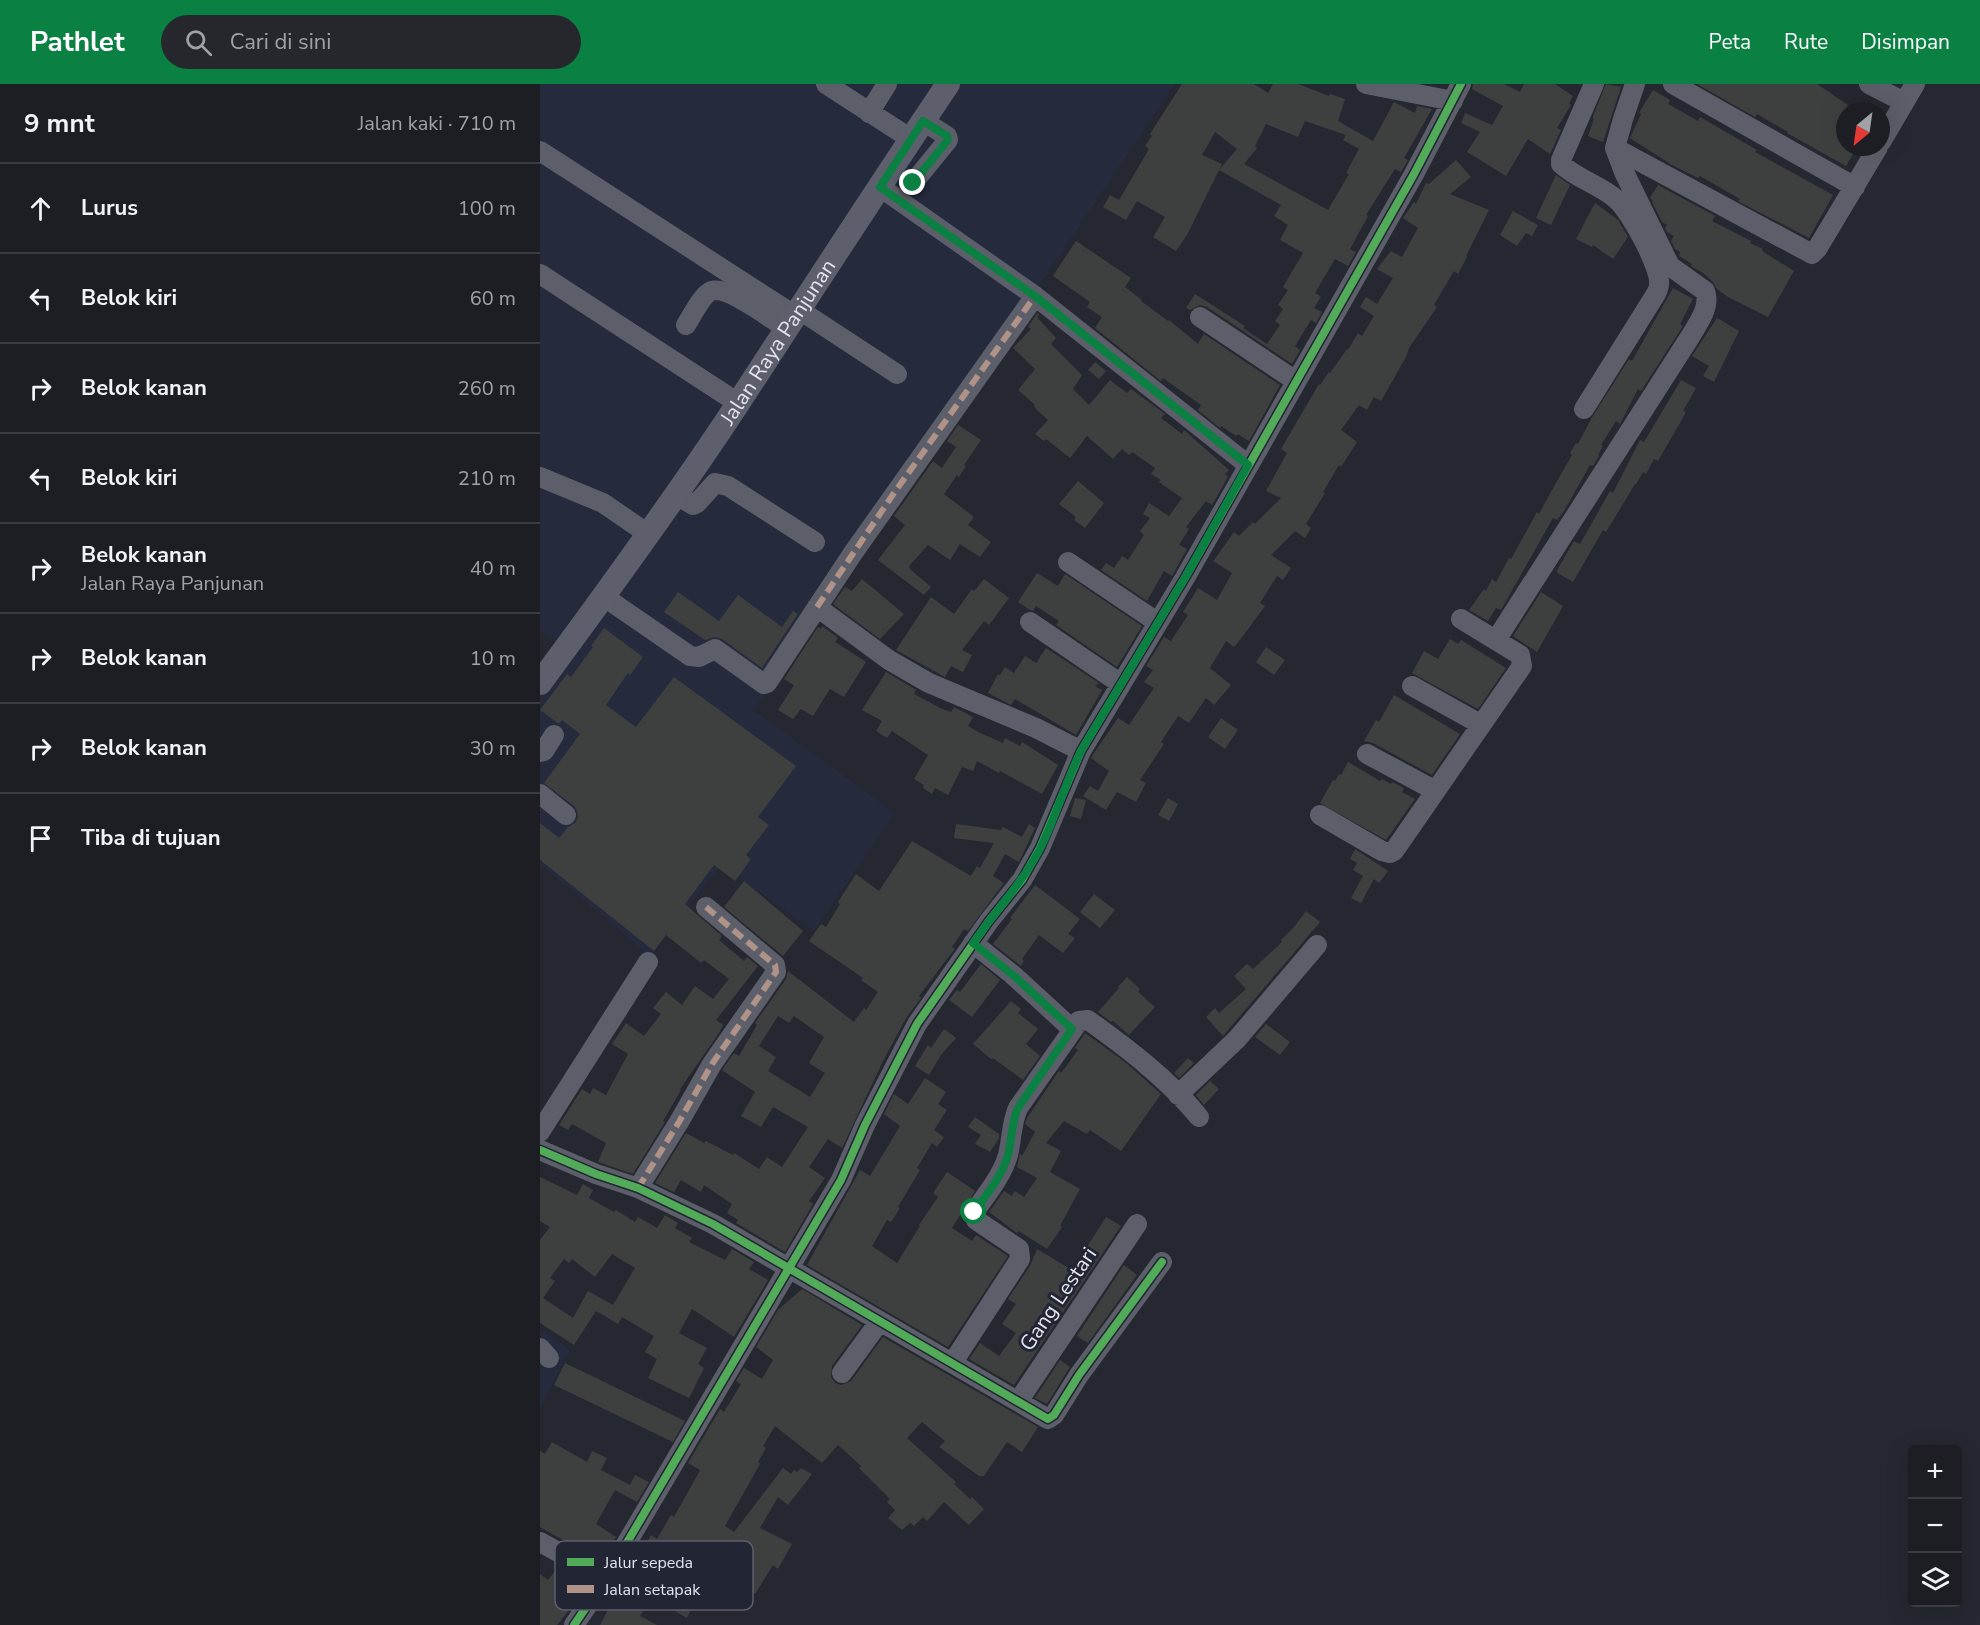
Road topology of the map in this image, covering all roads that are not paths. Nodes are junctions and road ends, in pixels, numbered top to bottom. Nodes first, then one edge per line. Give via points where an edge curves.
1 (826, 84) edge
2 (887, 84) edge
3 (948, 84) edge
4 (1366, 84) edge
5 (1594, 84) edge
6 (1635, 84) edge
7 (1673, 84) edge
8 (1869, 84) edge
9 (1915, 84) edge
10 (1457, 93) edge
11 (1904, 102) junction
12 (876, 118) junction
13 (1890, 126) edge
14 (913, 132) junction
15 (1616, 148) junction
16 (540, 151) edge
17 (1873, 156) edge
18 (913, 183) dead end
19 (1855, 186) junction
20 (880, 187) junction
21 (540, 274) edge
22 (1035, 296) junction
23 (781, 313) junction
24 (1200, 317) dead end
25 (686, 325) dead end
26 (897, 374) dead end
27 (1296, 381) junction
28 (734, 400) junction
29 (1584, 409) dead end
30 (1248, 465) junction
31 (540, 477) edge
32 (675, 494) junction
33 (642, 530) junction
34 (814, 542) dead end
35 (1068, 562) dead end
36 (603, 596) junction
37 (817, 607) junction
38 (1461, 619) dead end
39 (1030, 622) dead end
40 (1157, 622) junction
41 (1496, 640) junction
42 (540, 683) edge
43 (1121, 684) junction
44 (1412, 686) dead end
45 (1480, 724) junction
46 (554, 735) dead end
47 (1081, 751) junction
48 (540, 752) edge
49 (1367, 754) dead end
50 (1434, 790) junction
51 (540, 794) edge
52 (566, 815) dead end
53 (1320, 815) dead end
54 (706, 907) dead end
55 (973, 943) junction
56 (1317, 945) dead end
57 (648, 962) dead end
58 (1072, 1029) junction
59 (1178, 1095) junction
60 (1199, 1117) dead end
61 (540, 1132) edge
62 (540, 1150) edge
63 (638, 1188) junction
64 (1137, 1224) dead end
65 (1162, 1262) dead end
66 (789, 1270) junction
67 (879, 1321) junction
68 (952, 1362) junction
69 (842, 1373) dead end
70 (1019, 1400) junction
71 (628, 1541) edge
72 (540, 1542) edge
73 (555, 1550) edge
74 (584, 1610) edge
75 (574, 1625) edge

1 - 12 street
2 - 12 street
3 - 14 main road, Jalan Raya Panjunan
4 - 10 street
5 - 29 street via 1561,164 1623,205 1654,263 1659,285
6 - 15 street
7 - 19 street
8 - 11 street
9 - 11 street
10 - 27 street
11 - 13 street
12 - 14 street
14 - 18 street via 947,136 948,140
14 - 20 main road, Jalan Raya Panjunan
15 - 19 street via 1812,254
15 - 41 street via 1623,172 1670,266 1704,291 1707,306
16 - 23 street
17 - 19 street
20 - 22 street
20 - 23 main road, Jalan Raya Panjunan
21 - 28 street
22 - 30 street
22 - 37 street
23 - 25 street via 719,290 706,294
23 - 26 street
23 - 28 main road, Jalan Raya Panjunan
24 - 27 street
27 - 30 street
28 - 32 main road, Jalan Raya Panjunan
30 - 40 street
31 - 33 street via 603,503
32 - 33 main road, Jalan Raya Panjunan
32 - 34 street via 693,505 715,483 720,483
33 - 36 main road, Jalan Raya Panjunan
35 - 40 street
36 - 37 street via 690,656 699,657 716,649 764,684
36 - 42 main road, Jalan Raya Panjunan
37 - 47 street via 889,660 929,683
38 - 41 street
39 - 43 street
40 - 43 street
41 - 45 street via 1520,656 1522,666
43 - 47 street
44 - 45 street
45 - 50 street
46 - 48 street
47 - 55 street via 1049,830 1022,880
49 - 50 street
50 - 53 street via 1390,853
51 - 52 street
54 - 63 street via 775,965 776,972 717,1056
55 - 58 street
55 - 66 street via 917,1024 841,1180
56 - 59 street via 1238,1039
57 - 61 street
58 - 59 street via 1079,1021 1088,1020 1124,1046
58 - 68 street via 1018,1108 1003,1170 974,1212 976,1220 1019,1249 1020,1259
59 - 60 street
62 - 63 street
63 - 66 street via 713,1224
64 - 70 street, Gang Lestari
65 - 70 street via 1051,1418
66 - 67 street
66 - 71 street
67 - 68 street
67 - 69 street
68 - 70 street
72 - 73 street
74 - 75 street

